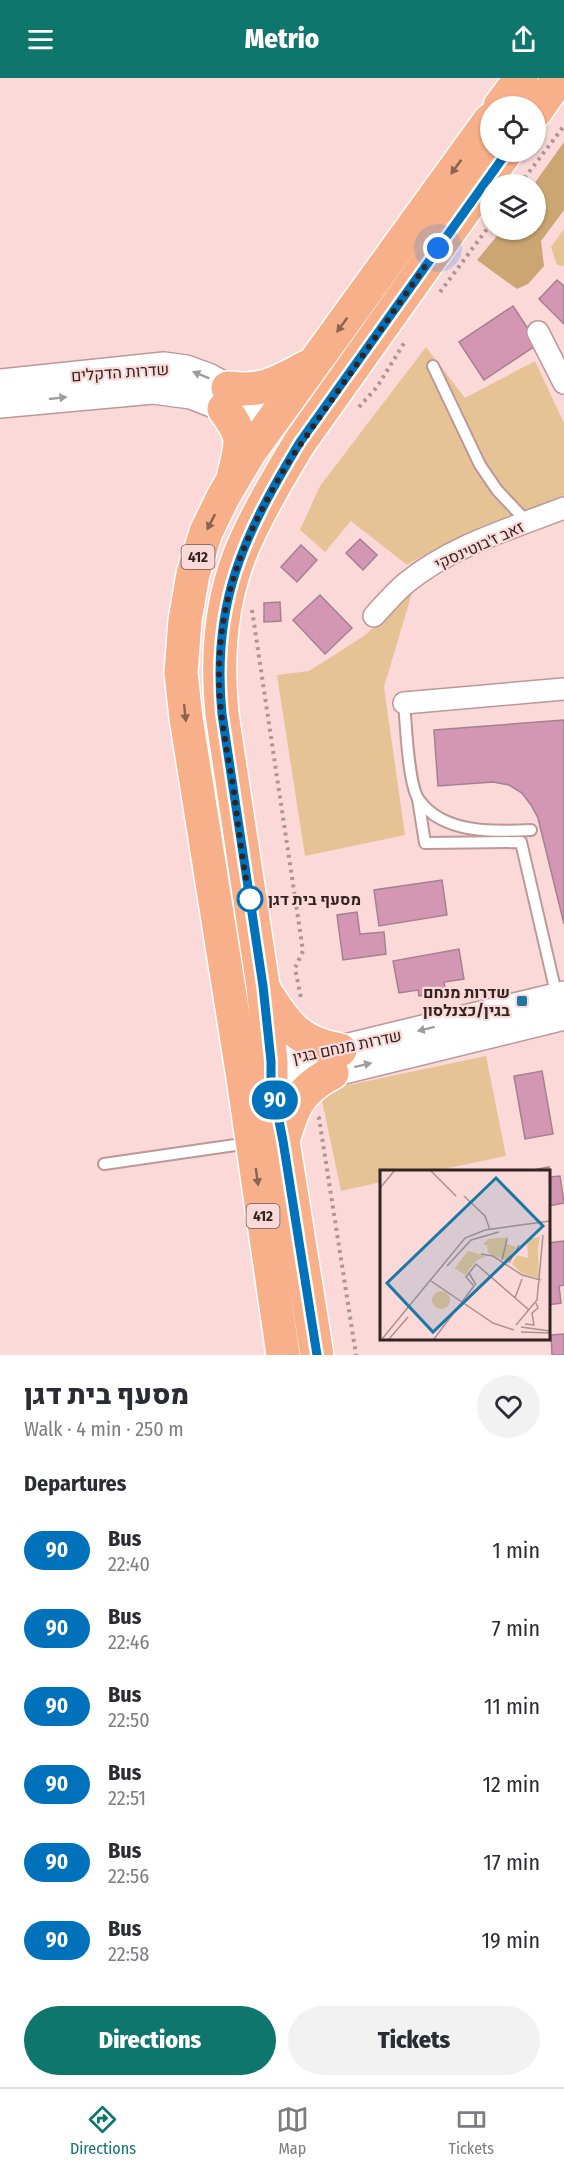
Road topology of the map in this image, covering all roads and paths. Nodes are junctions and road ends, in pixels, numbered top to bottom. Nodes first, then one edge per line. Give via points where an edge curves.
1 (521, 78) edge
2 (559, 78) edge
3 (508, 96) edge
4 (546, 97) edge
5 (564, 126) edge
6 (480, 134) edge
7 (500, 162) edge
8 (528, 174) edge
9 (480, 239) edge
10 (434, 301) dead end
11 (538, 332) dead end
12 (409, 337) dead end
13 (314, 363) junction
14 (433, 366) dead end
15 (0, 383) edge
16 (564, 383) edge
17 (226, 399) junction
18 (0, 404) edge
19 (352, 416) dead end
20 (270, 423) junction
21 (300, 442) junction
22 (232, 481) junction
23 (564, 508) edge
24 (528, 523) junction
25 (252, 609) dead end
26 (374, 616) dead end
27 (564, 689) edge
28 (404, 703) joint
29 (418, 799) junction
30 (531, 830) dead end
31 (263, 986) junction
32 (562, 1010) edge
33 (295, 1033) junction
34 (336, 1061) junction
35 (262, 1074) junction
36 (296, 1104) junction
37 (268, 1142) junction
38 (104, 1164) dead end
39 (283, 1355) edge
40 (317, 1355) edge
41 (356, 1355) edge

1 - 3 main road
2 - 4 main road
5 - 8 path
6 -> 13 main road, 412
7 - 21 main road, 412
9 - 10 path
11 - 16 street
12 - 19 path via 377,387
13 - 17 main road via 275,384
13 - 20 main road, 412
14 - 24 lane via 480,465
17 -> 15 street, שדרות הדקלים via 208,377 164,366
18 -> 17 street, שדרות הדקלים via 153,390
17 - 20 street, שדרות הדקלים
17 - 22 main road via 240,436
20 - 21 street, שדרות הדקלים
20 - 22 main road, 412
21 - 31 main road, 412 via 246,540 228,593 221,634 222,714
22 -> 35 main road, 412 via 206,532 193,574 181,673 186,718
23 - 24 street, זאב ז'בוטינסקי
24 - 26 street, זאב ז'בוטינסקי via 456,551 432,565 405,584
25 - 33 path via 303,951 295,968 304,1017
27 - 28 street
28 - 29 lane via 412,779
29 - 30 lane via 434,814 454,824 477,829
29 - 32 lane via 425,843 521,842
31 - 33 main road
31 - 35 main road, 412
32 - 34 street, שדרות מנחם בגין
33 - 34 main road via 323,1047
34 - 35 street, שדרות מנחם בגין
34 - 36 main road
35 - 37 main road, 412
36 - 37 main road
36 - 41 path via 320,1118
37 - 38 lane
37 -> 39 main road, 412
37 - 40 main road, 412

